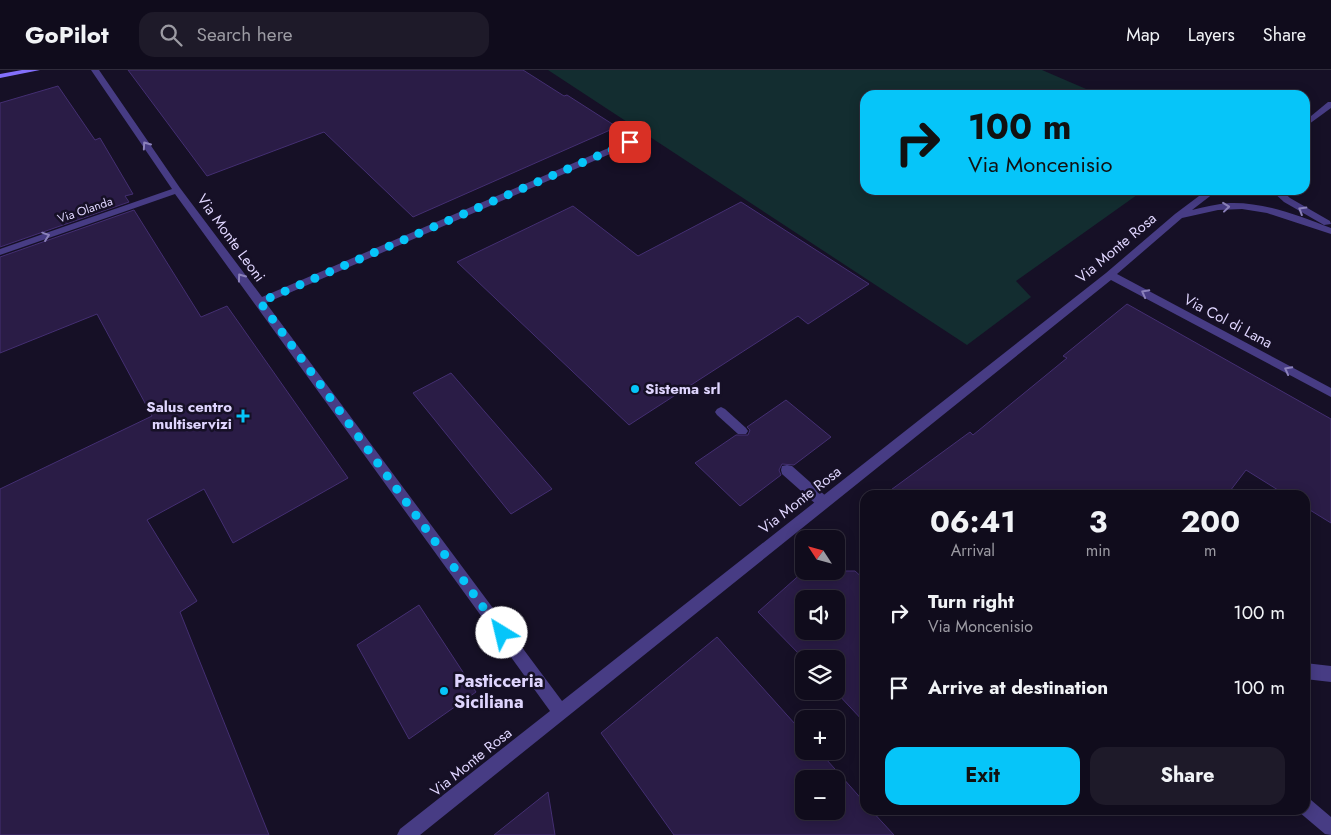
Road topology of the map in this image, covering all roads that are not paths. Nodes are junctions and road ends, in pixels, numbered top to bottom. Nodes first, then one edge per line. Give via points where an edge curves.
1 (36, 70) edge
2 (94, 70) edge
3 (0, 76) edge
4 (1331, 104) edge
5 (1310, 121) edge
6 (630, 142) dead end
7 (177, 190) junction
8 (1207, 195) edge
9 (1282, 195) edge
10 (1178, 216) junction
11 (1331, 226) edge
12 (1331, 232) edge
13 (0, 252) edge
14 (1110, 275) junction
15 (260, 302) junction
16 (1331, 393) edge
17 (721, 412) dead end
18 (742, 431) dead end
19 (787, 470) dead end
20 (823, 502) junction
21 (1310, 672) edge
22 (1331, 674) edge
23 (560, 711) junction
24 (1310, 810) edge
25 (1331, 828) edge
26 (406, 835) edge

1 - 3 street
7 -> 2 street, Via Monte Leoni
4 - 5 street
6 - 15 street
13 -> 7 street, Via Olanda
15 -> 7 street, Via Monte Leoni
8 - 10 street, Via Monte Rosa
11 -> 9 street
10 -> 12 street via 1228,206 1249,207
10 - 14 street, Via Monte Rosa
16 -> 14 street, Via Col di Lana
14 - 20 street, Via Monte Rosa
15 - 23 street, Via Monte Leoni
17 - 18 street
19 - 20 street
20 - 23 street, Via Monte Rosa
21 - 22 street
23 - 26 street, Via Monte Rosa
24 - 25 street

